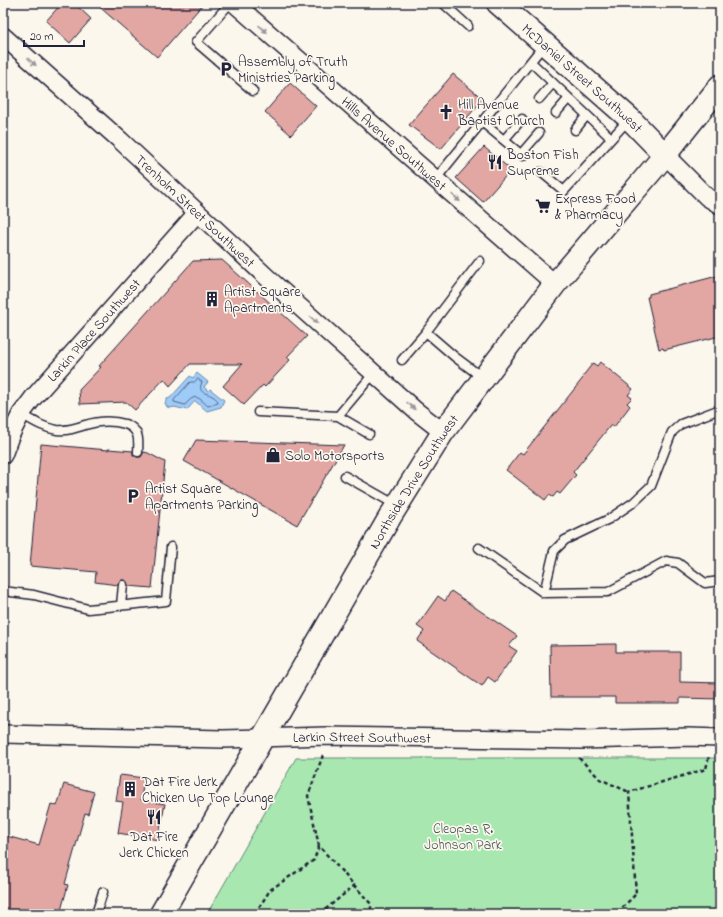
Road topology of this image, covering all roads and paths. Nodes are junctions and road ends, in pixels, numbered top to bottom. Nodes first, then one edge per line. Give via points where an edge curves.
1 (230, 3) edge
2 (234, 3) edge
3 (446, 3) edge
4 (498, 3) edge
5 (468, 26) dead end
6 (3, 36) edge
7 (545, 44) junction
8 (531, 62) junction
9 (553, 83) junction
10 (720, 86) edge
11 (253, 91) dead end
12 (569, 98) junction
13 (539, 99) dead end
14 (556, 114) dead end
15 (587, 116) junction
16 (629, 118) junction
17 (522, 119) dead end
18 (482, 122) junction
19 (575, 130) dead end
20 (539, 134) dead end
21 (611, 138) junction
22 (504, 140) junction
23 (665, 156) junction
24 (541, 172) dead end
25 (435, 180) junction
26 (720, 204) edge
27 (198, 213) junction
28 (480, 261) dead end
29 (554, 284) junction
30 (426, 332) junction
31 (402, 360) dead end
32 (374, 373) junction
33 (484, 378) junction
34 (720, 409) edge
35 (258, 412) dead end
36 (21, 414) junction
37 (338, 416) junction
38 (443, 432) junction
39 (369, 434) dead end
40 (138, 452) dead end
41 (3, 455) edge
42 (345, 476) dead end
43 (397, 506) junction
44 (171, 547) dead end
45 (479, 548) dead end
46 (720, 581) edge
47 (123, 585) dead end
48 (3, 590) edge
49 (544, 592) junction
50 (122, 605) junction
51 (3, 734) edge
52 (263, 737) junction
53 (720, 738) edge
54 (710, 753) dead end
55 (575, 754) dead end
56 (323, 755) dead end
57 (630, 792) junction
58 (320, 846) junction
59 (355, 885) junction
60 (103, 892) dead end
61 (96, 914) edge
62 (161, 914) edge
63 (257, 914) edge
64 (320, 914) edge
65 (371, 914) edge
66 (620, 914) edge

1 - 11 lane via 196,42
2 -> 25 street, Hills Avenue Southwest
3 - 5 lane via 444,4
4 - 7 main road, McDaniel Street Southwest
6 -> 27 street, Trenholm Street Southwest
7 - 8 lane
7 - 16 main road, McDaniel Street Southwest
8 - 9 lane
8 - 18 lane
9 - 12 lane
9 - 13 lane
10 - 23 main road, Northside Drive Southwest
12 - 14 lane
12 - 15 lane
15 - 19 lane
15 - 21 lane
16 - 21 lane
16 - 23 main road, McDaniel Street Southwest
17 - 22 lane
18 - 22 lane
18 - 25 lane
20 - 22 lane via 522,156
21 - 24 lane via 564,192
23 - 26 street via 707,197
23 - 29 main road, Northside Drive Southwest
25 -> 29 street, Hills Avenue Southwest
27 -> 32 street, Trenholm Street Southwest
27 - 36 street, Larkin Place Southwest
28 - 30 lane
29 - 33 main road, Northside Drive Southwest
30 - 31 lane
30 - 33 lane
32 - 37 lane
32 -> 38 street, Trenholm Street Southwest
33 - 38 main road, Northside Drive Southwest
34 - 49 lane via 681,424 672,432 651,486 634,502 565,540 554,550
35 - 37 lane
36 - 40 lane via 45,428 59,430 102,422 117,422 130,426 138,434
36 - 41 street, Larkin Place Southwest
37 - 39 lane
38 - 43 main road, Northside Drive Southwest
42 - 43 lane
43 - 52 main road, Northside Drive Southwest
44 - 50 lane via 166,601
45 - 49 lane
46 - 49 lane via 706,582 678,562 666,561 608,592
47 - 50 lane
48 - 50 lane via 34,594 88,608
51 - 52 street, Larkin Street Southwest via 223,739
52 - 53 street, Larkin Street Southwest via 582,740
52 - 62 main road, Northside Drive Southwest
54 - 57 path via 706,769
55 - 57 path via 600,779
56 - 58 path via 308,796
57 - 66 path via 636,894 621,909
58 - 59 path
58 - 63 path via 314,860 270,890
59 - 64 path
59 - 65 path via 371,904
60 - 61 lane

